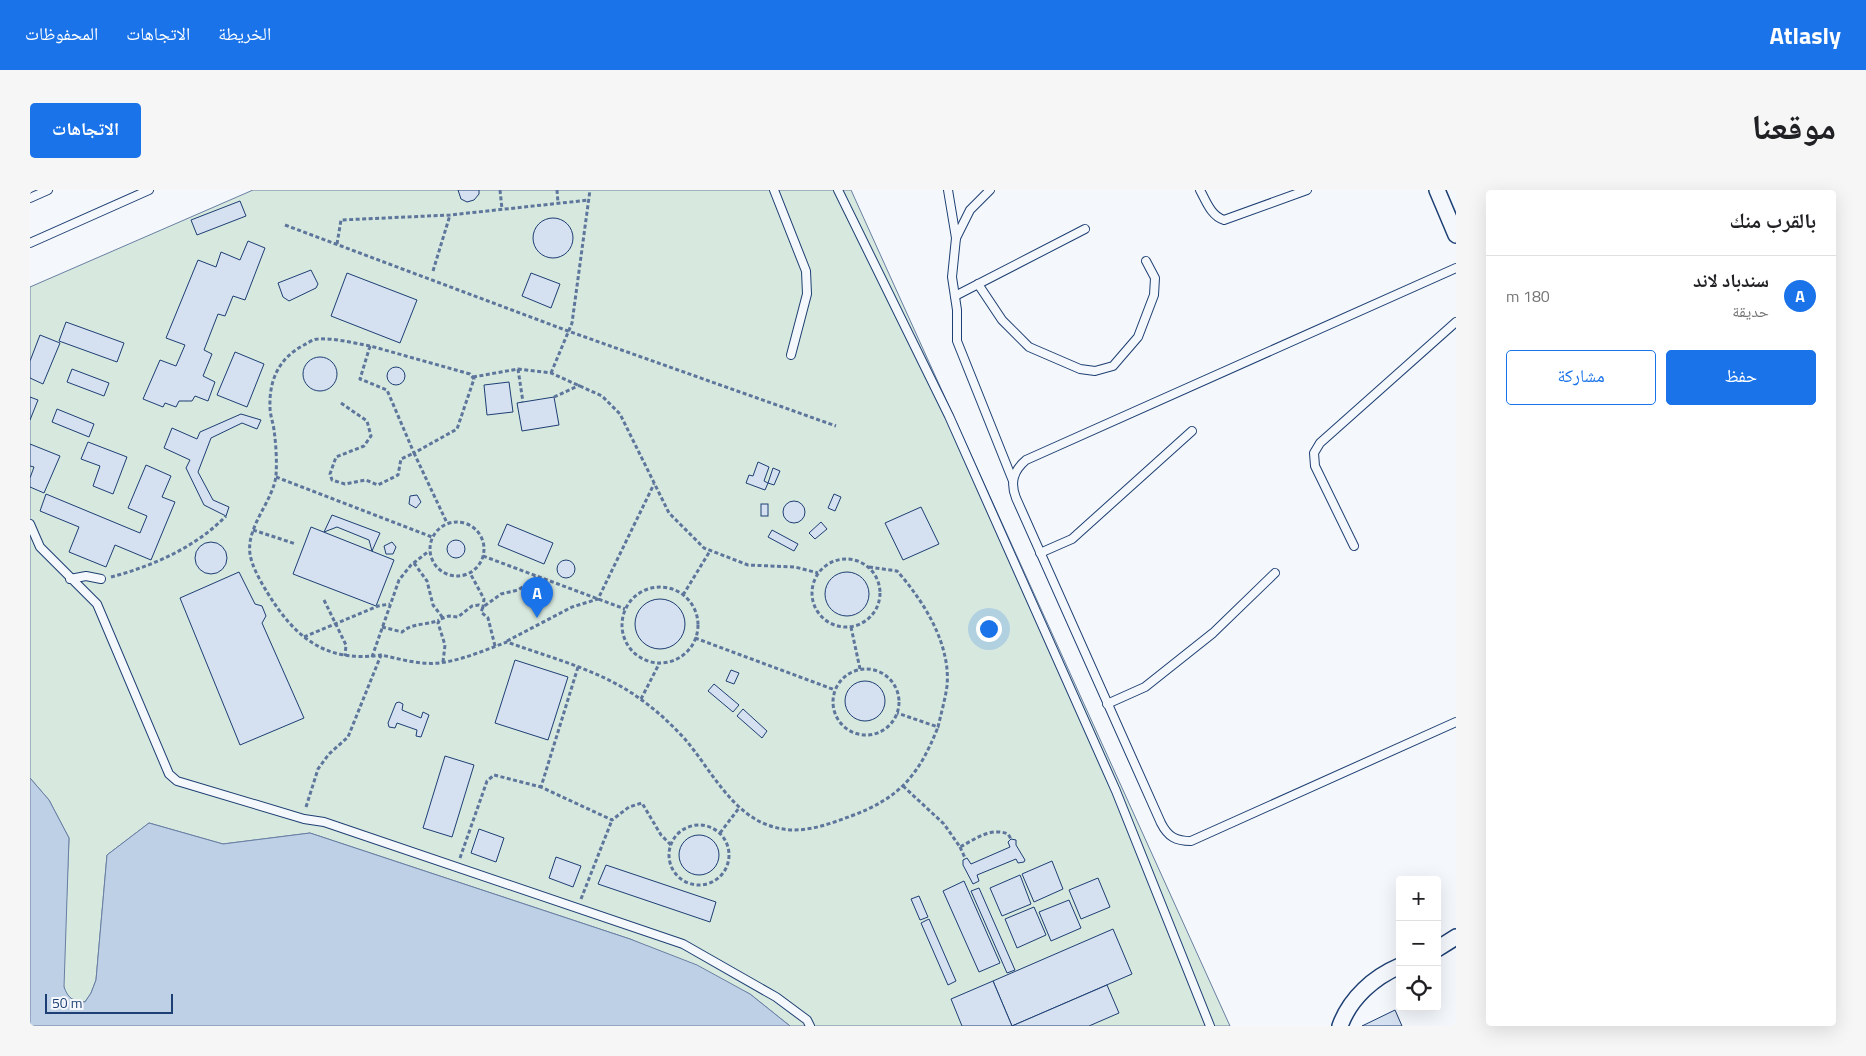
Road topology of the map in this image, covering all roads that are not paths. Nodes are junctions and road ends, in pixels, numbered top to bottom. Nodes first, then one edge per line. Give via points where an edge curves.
1 (48, 190) edge
2 (149, 190) edge
3 (774, 190) edge
4 (838, 190) edge
5 (948, 190) edge
6 (990, 190) edge
7 (1200, 190) edge
8 (1307, 190) edge
9 (1437, 190) edge
10 (30, 198) edge
11 (1085, 229) dead end
12 (1456, 235) edge
13 (956, 238) junction
14 (30, 243) edge
15 (1146, 261) dead end
16 (1456, 268) edge
17 (978, 284) junction
18 (955, 296) junction
19 (1456, 322) edge
20 (791, 355) dead end
21 (1192, 431) dead end
22 (1013, 482) junction
23 (30, 524) edge
24 (1354, 546) dead end
25 (1040, 553) junction
26 (1275, 572) dead end
27 (70, 579) junction
28 (101, 580) road end
29 (1107, 704) junction
30 (1456, 722) edge
31 (1456, 937) edge
32 (1441, 946) edge
33 (1396, 968) edge
34 (810, 1026) edge
35 (1210, 1026) edge
36 (1340, 1026) edge

1 - 10 lane
2 - 14 lane
3 - 20 lane via 806,271 807,294
4 - 35 lane via 948,416 1116,791
5 - 13 lane
6 - 13 lane via 970,210
7 - 8 lane via 1217,218 1224,220
9 - 12 street
11 - 17 lane
13 - 18 lane via 952,277
15 - 17 lane via 1155,278 1154,296 1145,322 1138,337 1113,366 1095,371 1080,369 1029,348 1002,320
16 - 22 lane via 1026,460 1015,473
17 - 18 lane
18 - 22 lane via 957,341
19 - 24 lane via 1320,443 1314,453 1315,466
21 - 25 lane via 1072,539
22 - 25 lane via 1016,498
23 - 27 lane via 40,547
25 - 29 lane
26 - 29 lane via 1213,633 1145,687
27 - 28 lane via 86,576
27 - 34 lane via 97,604 169,774 177,781 304,820 324,822 683,944 776,998 807,1020
29 - 30 lane via 1165,832 1182,841 1191,841
31 - 32 street
33 - 36 street via 1365,988

